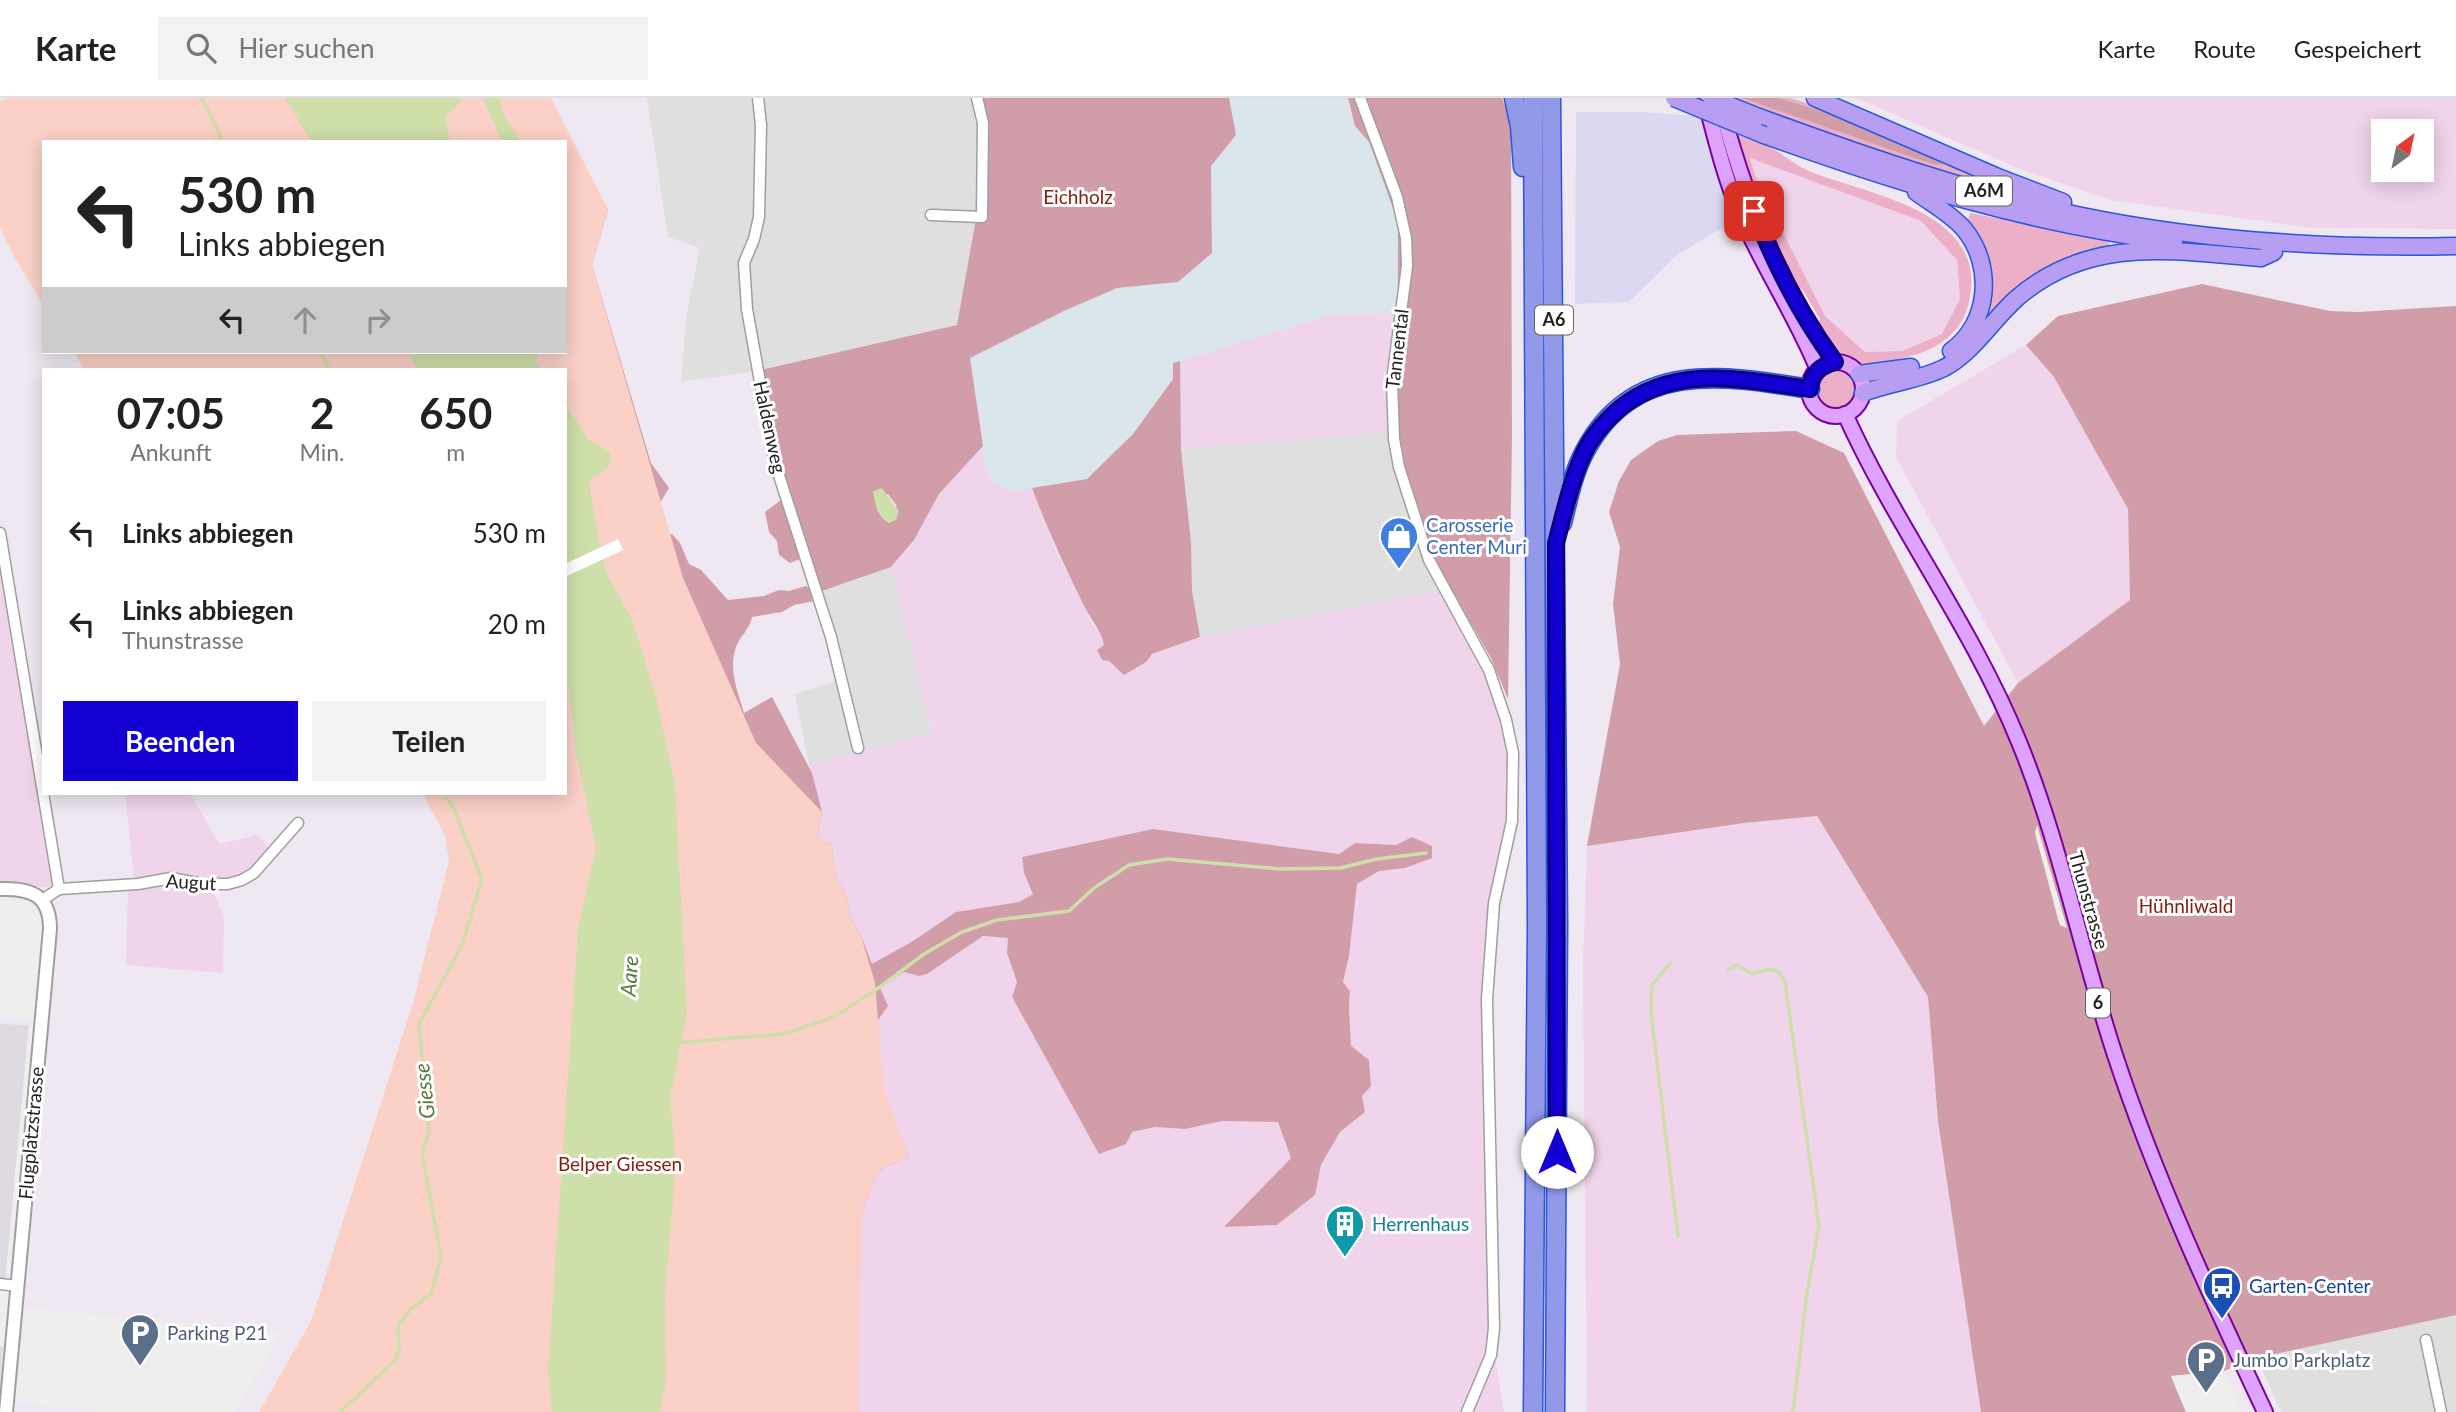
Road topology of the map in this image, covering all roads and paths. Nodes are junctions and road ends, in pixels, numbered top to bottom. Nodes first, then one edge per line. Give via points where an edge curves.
1 (758, 98) edge
2 (977, 98) edge
3 (1360, 98) edge
4 (1514, 98) edge
5 (1534, 98) edge
6 (1551, 98) edge
7 (1673, 98) edge
8 (1705, 98) edge
9 (1711, 98) edge
10 (1719, 98) edge
11 (1815, 98) edge
12 (1902, 183) junction
13 (931, 215) dead end
14 (2215, 238) junction
15 (2456, 246) edge
16 (1535, 251) junction
17 (2274, 252) junction
18 (2456, 256) edge
19 (1835, 362) junction
20 (1818, 370) junction
21 (1859, 374) junction
22 (1810, 389) junction
23 (1863, 393) junction
24 (1845, 414) junction
25 (0, 533) edge
26 (1556, 543) junction
27 (858, 748) dead end
28 (42, 786) edge
29 (43, 795) edge
30 (298, 823) dead end
31 (0, 889) edge
32 (59, 889) junction
33 (42, 900) junction
34 (0, 1284) edge
35 (17, 1286) junction
36 (2426, 1340) dead end
37 (6, 1412) edge
38 (1467, 1412) edge
39 (1533, 1412) edge
40 (1555, 1412) edge
41 (2265, 1412) edge
42 (2441, 1412) edge

1 - 27 street, Haldenweg via 759,216 744,263 747,309 774,460 831,637
2 - 13 street via 983,123 982,217
3 - 38 street, Tannental via 1397,197 1406,239 1407,266 1392,381 1394,439 1406,492 1429,560 1489,670 1509,732 1513,763 1512,821 1494,903 1486,1019 1493,1328 1490,1355
4 - 16 highway via 1524,205
5 - 16 highway, A6
6 - 26 highway, A6
7 - 12 highway, A6M, bridge
8 - 20 main road via 1741,216
9 - 14 highway, A6M, bridge via 1908,168 2028,203
10 - 19 main road via 1762,233
11 - 14 highway via 2048,197
12 - 17 highway, A6M via 1994,209 2104,232
12 - 21 highway via 1965,230 1981,262 1983,297 1970,331 1941,358 1901,370
14 - 15 highway, A6M via 2332,246
16 - 39 highway, A6
17 - 18 highway, A6M
17 - 23 highway via 2261,258 2120,251 2069,265 2032,286 1947,366
19 - 20 main road
19 - 21 main road
20 - 22 main road
21 - 23 main road
22 - 24 main road via 1821,411
22 - 26 highway via 1697,377 1640,394 1606,421 1584,453
23 - 24 main road via 1857,406
24 - 41 main road, Thunstrasse / 6 via 1885,494 1965,628 2019,741 2138,1121
25 - 28 street
26 - 40 highway, A6
29 - 32 street
30 - 32 street, Augut via 254,873 228,884 171,878
31 - 33 street via 26,891
32 - 33 street
33 - 35 street, Flugplatzstrasse via 49,912 50,929
34 - 35 street
35 - 37 street, Flugplatzstrasse
36 - 42 street

